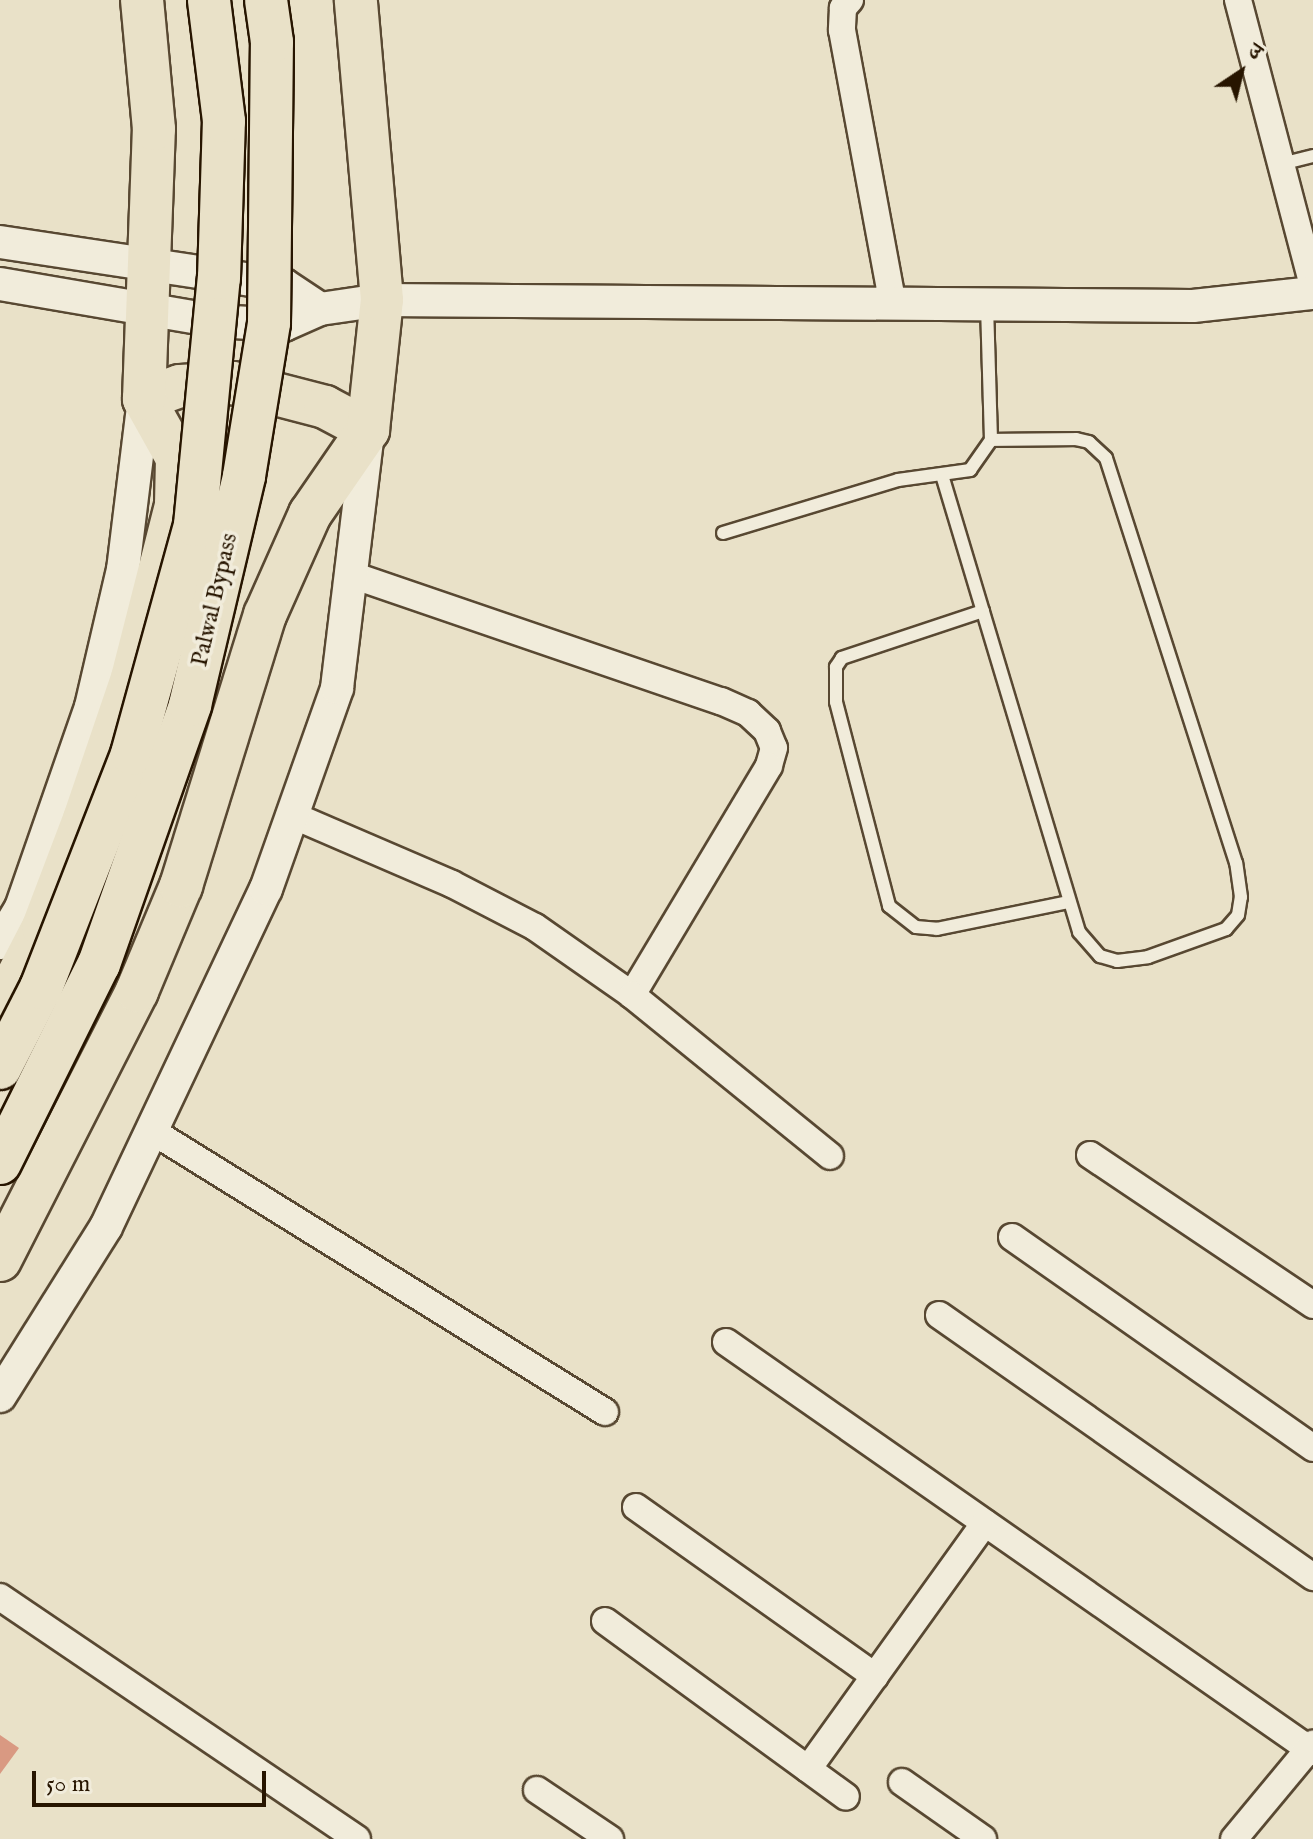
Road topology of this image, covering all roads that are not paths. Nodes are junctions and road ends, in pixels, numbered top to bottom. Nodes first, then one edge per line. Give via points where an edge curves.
1 (142, 0) edge
2 (209, 0) edge
3 (266, 0) edge
4 (356, 0) edge
5 (850, 0) edge
6 (1238, 0) edge
7 (1313, 156) edge
8 (1281, 164) junction
9 (0, 242) edge
10 (149, 268) junction
11 (219, 278) junction
12 (0, 284) edge
13 (1313, 286) edge
14 (1313, 293) edge
15 (382, 300) junction
16 (893, 304) junction
17 (987, 305) junction
18 (320, 309) junction
19 (148, 311) junction
20 (216, 321) junction
21 (144, 399) junction
22 (368, 430) junction
23 (991, 440) junction
24 (942, 475) junction
25 (723, 533) dead end
26 (352, 575) junction
27 (983, 611) junction
28 (292, 815) junction
29 (1069, 902) junction
30 (0, 943) edge
31 (632, 995) junction
32 (0, 1010) edge
33 (0, 1068) edge
34 (152, 1131) junction
35 (1090, 1155) dead end
36 (830, 1156) dead end
37 (0, 1163) edge
38 (1012, 1237) dead end
39 (0, 1260) edge
40 (1313, 1305) edge
41 (939, 1315) dead end
42 (726, 1342) dead end
43 (0, 1396) edge
44 (605, 1412) dead end
45 (1313, 1448) edge
46 (636, 1507) dead end
47 (985, 1523) junction
48 (1313, 1577) edge
49 (0, 1597) edge
50 (605, 1621) dead end
51 (875, 1676) junction
52 (1312, 1748) edge
53 (808, 1769) junction
54 (902, 1782) dead end
55 (537, 1790) dead end
56 (846, 1797) dead end
57 (357, 1839) edge
58 (610, 1839) edge
59 (983, 1839) edge
60 (1234, 1839) edge

1 - 10 highway via 154,129
2 - 11 highway, Palwal Bypass, bridge via 224,121
3 - 37 highway, Palwal Bypass, bridge via 272,42 269,323 244,476 190,705 109,935
4 - 15 highway
5 - 16 street via 843,8 842,30
6 - 8 street
7 - 8 lane
8 - 13 street
9 - 10 street
10 - 11 street
10 - 19 highway
11 - 18 street via 284,285
11 - 20 highway, Palwal Bypass, bridge
12 - 19 street
14 - 17 street via 1193,306
15 - 16 street
15 - 18 street
15 - 22 highway
16 - 17 street
17 - 23 lane
18 - 20 street via 284,325
19 - 20 street
19 - 21 highway
20 - 33 highway, Palwal Bypass, bridge via 195,525 132,754 41,988
21 - 22 highway via 180,386 233,383 325,407
21 - 30 street via 123,570 91,707 21,908
21 - 32 highway via 177,458 176,505 132,678 84,819 43,927
22 - 26 street
22 - 39 highway via 310,514 265,615 181,886 137,991
23 - 24 lane via 970,470
23 - 29 lane via 1076,439 1089,442 1106,458 1236,863 1241,897 1238,915 1226,929 1148,957 1117,961 1089,947
24 - 25 lane via 898,480
24 - 27 lane
26 - 28 street via 337,688
26 - 31 street via 721,701 748,713 767,731 774,748 769,766
27 - 29 lane
27 - 29 lane via 842,658 836,667 836,702 889,906 916,927 937,929
28 - 31 street via 452,884 535,927
28 - 34 street via 266,889
31 - 36 street
34 - 43 street via 106,1227
34 - 44 street
35 - 40 street
38 - 45 street
41 - 48 street
42 - 47 street
46 - 51 street
47 - 51 street
47 - 52 street
49 - 57 street
50 - 53 street
51 - 53 street
52 - 60 street
53 - 56 street
54 - 59 street
55 - 58 street

